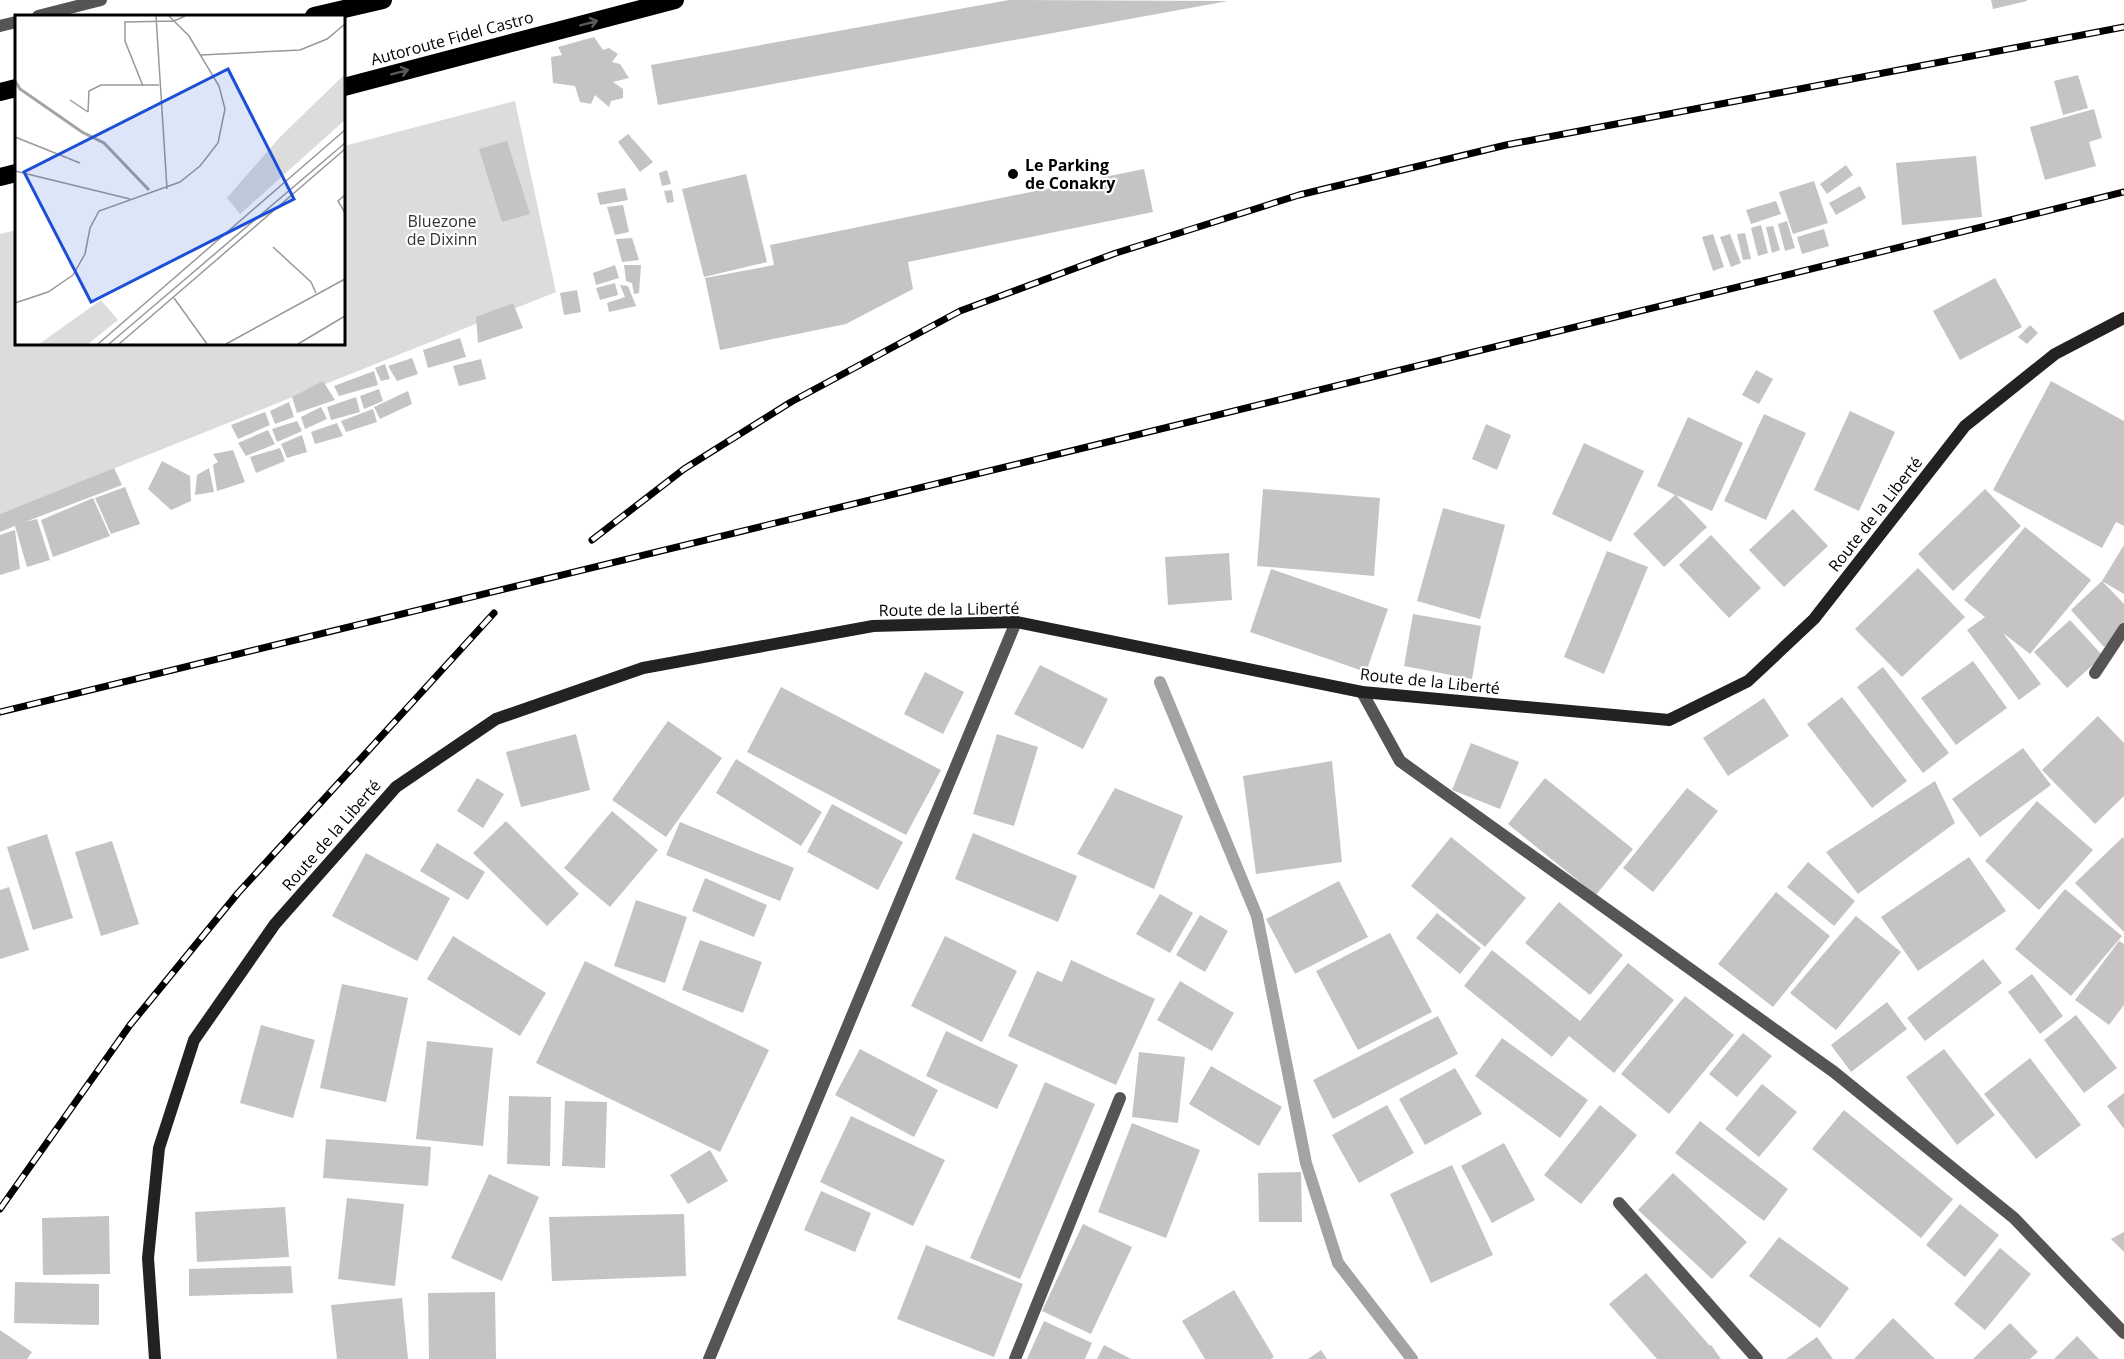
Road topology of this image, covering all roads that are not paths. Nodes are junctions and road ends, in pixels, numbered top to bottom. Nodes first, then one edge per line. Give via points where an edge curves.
1 (101, 0) edge
2 (383, 0) edge
3 (675, 0) edge
4 (42, 15) edge
5 (318, 15) edge
6 (15, 22) edge
7 (0, 26) edge
8 (345, 87) edge
9 (15, 88) edge
10 (0, 92) edge
11 (15, 173) edge
12 (0, 177) edge
13 (2124, 318) edge
14 (1016, 622) junction
15 (2124, 629) edge
16 (2094, 673) dead end
17 (1362, 692) junction
18 (1120, 1098) dead end
19 (1619, 1203) dead end
20 (2124, 1333) edge
21 (154, 1359) edge
22 (709, 1359) edge
23 (1015, 1359) edge
24 (1757, 1359) edge

1 - 4 street
2 - 5 highway
8 -> 3 highway, Autoroute Fidel Castro
6 - 7 street
9 - 10 highway
11 - 12 highway
13 - 17 main road, Route de la Liberté via 2055,354 1965,426 1814,619 1748,681 1729,691 1669,720
14 - 17 main road, Route de la Liberté
14 - 21 main road, Route de la Liberté via 873,626 643,669 496,719 396,787 275,924 194,1040 159,1148 148,1258
14 - 22 street
15 - 16 street
17 - 20 street via 1400,761 1834,1072 2014,1218
18 - 23 street
19 - 24 street

